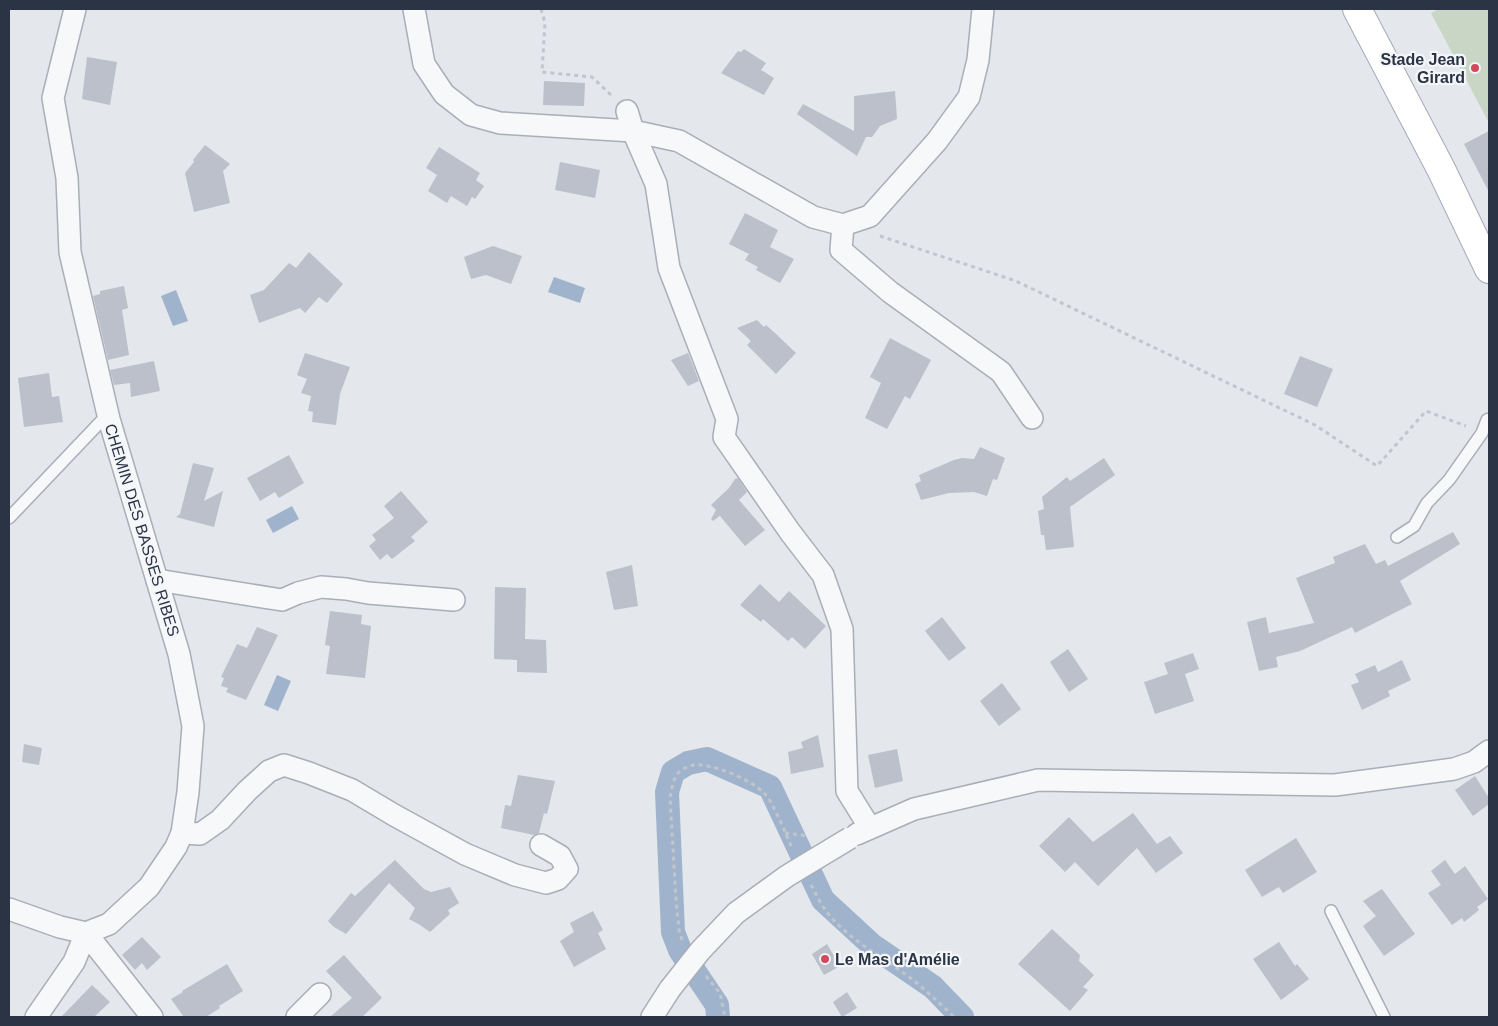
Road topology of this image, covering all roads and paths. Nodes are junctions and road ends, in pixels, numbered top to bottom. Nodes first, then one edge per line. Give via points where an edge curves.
1 (75, 9) edge
2 (414, 9) edge
3 (541, 9) edge
4 (983, 9) edge
5 (1357, 9) edge
6 (630, 121) junction
7 (843, 225) junction
8 (880, 236) dead end
9 (1489, 269) edge
10 (107, 415) junction
11 (1032, 418) dead end
12 (1489, 419) edge
13 (1482, 433) junction
14 (9, 518) edge
15 (1398, 537) dead end
16 (157, 580) junction
17 (454, 600) dead end
18 (1489, 751) edge
19 (870, 828) junction
20 (182, 833) junction
21 (784, 833) junction
22 (806, 836) dead end
23 (541, 845) dead end
24 (796, 855) dead end
25 (809, 880) dead end
26 (9, 909) edge
27 (1331, 911) dead end
28 (86, 933) junction
29 (684, 946) dead end
30 (701, 970) dead end
31 (320, 994) dead end
32 (36, 1017) edge
33 (152, 1017) edge
34 (297, 1017) edge
35 (652, 1017) edge
36 (725, 1017) edge
37 (954, 1017) edge
38 (1384, 1017) edge

1 - 10 street, CHEMIN DES BASSES RIBES via 53,98 67,178 70,252
2 - 6 street via 424,64 444,94 471,116 500,123
3 - 6 path via 545,23 542,72 592,76
4 - 7 street via 978,60 968,97 937,141 870,216
5 - 9 main road
6 - 7 street via 679,141 813,217
6 - 19 street via 656,184 669,268 727,419 724,437 822,575 842,629 847,791
7 - 11 street via 841,250 890,292 1001,372
8 - 13 path via 1016,281 1315,425 1377,466 1426,411
10 - 14 lane
10 - 16 street, CHEMIN DES BASSES RIBES
12 - 13 lane
13 - 15 lane via 1449,480 1427,503 1414,526
16 - 17 street via 282,600 321,587
16 - 20 street, CHEMIN DES BASSES RIBES via 180,654 194,726
18 - 19 street via 1474,762 1454,769 1335,785 1038,780 914,809
19 - 35 street, bridge via 787,876 736,913 700,951
20 - 23 street via 200,834 220,820 270,771 284,765 352,790 465,854 546,883 558,879 567,869 560,856
20 - 28 street, CHEMIN DES BASSES RIBES via 149,887 110,924
21 - 22 path
21 - 24 path
21 - 29 path via 766,794 754,784 699,764 680,772 670,797 676,900
25 - 37 path via 821,903 838,924 930,994
26 - 28 street
27 - 38 lane
28 - 32 street via 74,962
28 - 33 street
30 - 36 path via 720,993
31 - 34 street

